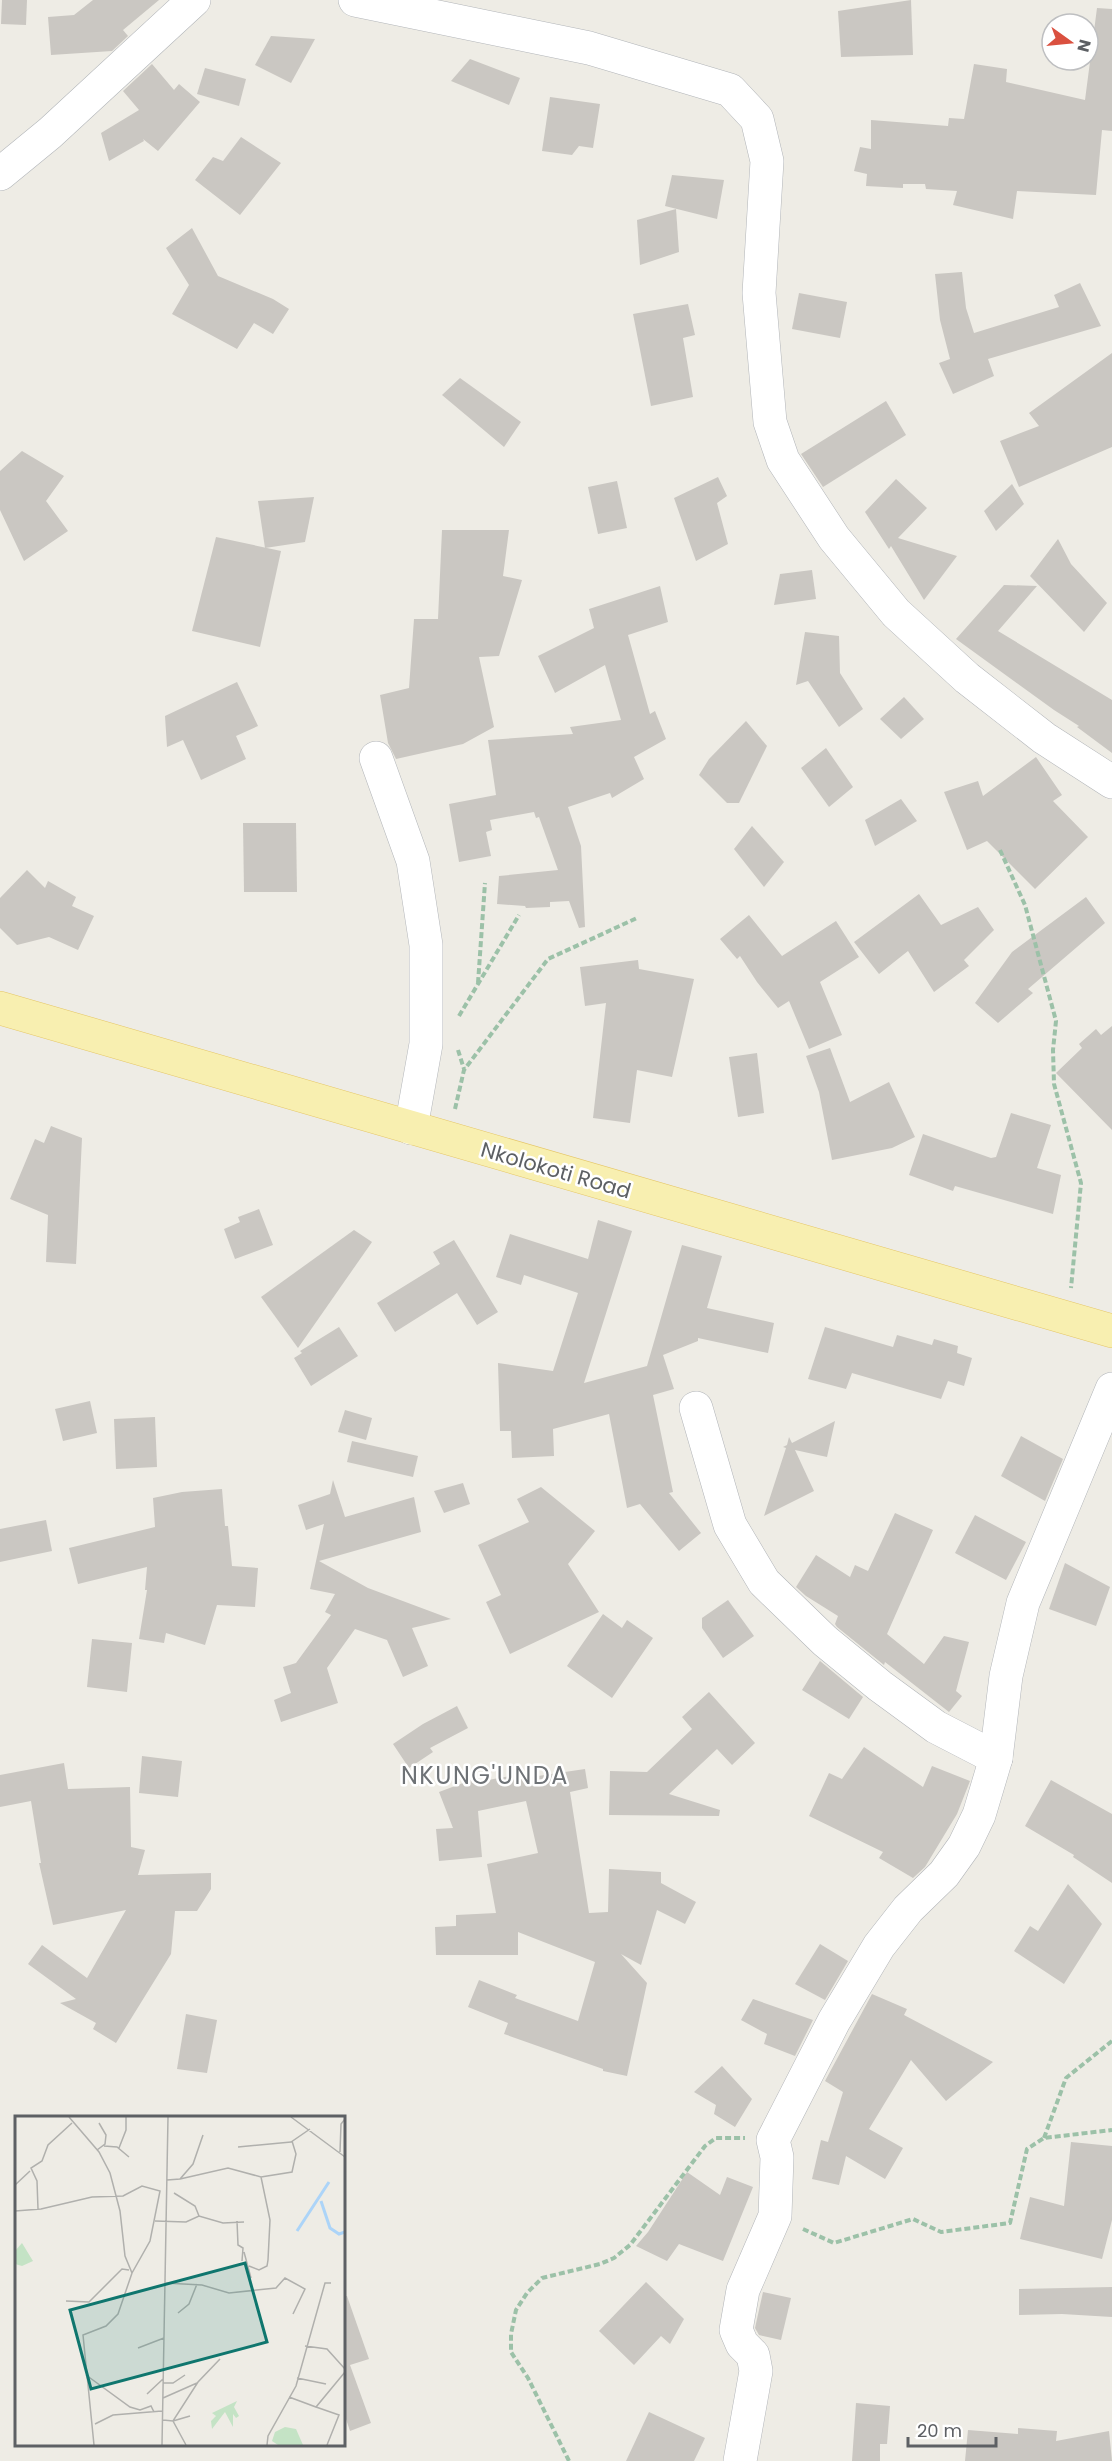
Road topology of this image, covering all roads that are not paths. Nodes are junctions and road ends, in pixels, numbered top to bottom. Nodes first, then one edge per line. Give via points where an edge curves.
1 (194, 0) edge
2 (356, 0) edge
3 (0, 174) edge
4 (376, 758) dead end
5 (1112, 782) edge
6 (0, 1008) edge
7 (411, 1128) junction
8 (1112, 1331) edge
9 (1112, 1389) edge
10 (696, 1408) dead end
11 (996, 1758) junction
12 (740, 2461) edge

1 - 3 street
2 - 5 street via 589,48 730,90 758,119 767,161 759,294 770,422 783,460 834,538 896,613 976,685 1044,738
4 - 7 street via 413,861 426,945 426,1044
6 - 7 main road, Nkolokoti Road
7 - 8 main road, Nkolokoti Road
9 - 11 street via 1023,1603 1006,1676
10 - 11 street via 730,1526 764,1582 825,1641 880,1686 936,1727
11 - 12 street via 979,1815 964,1846 879,1946 834,2021 772,2140 777,2157 775,2216 743,2290 736,2330 753,2355 756,2371

